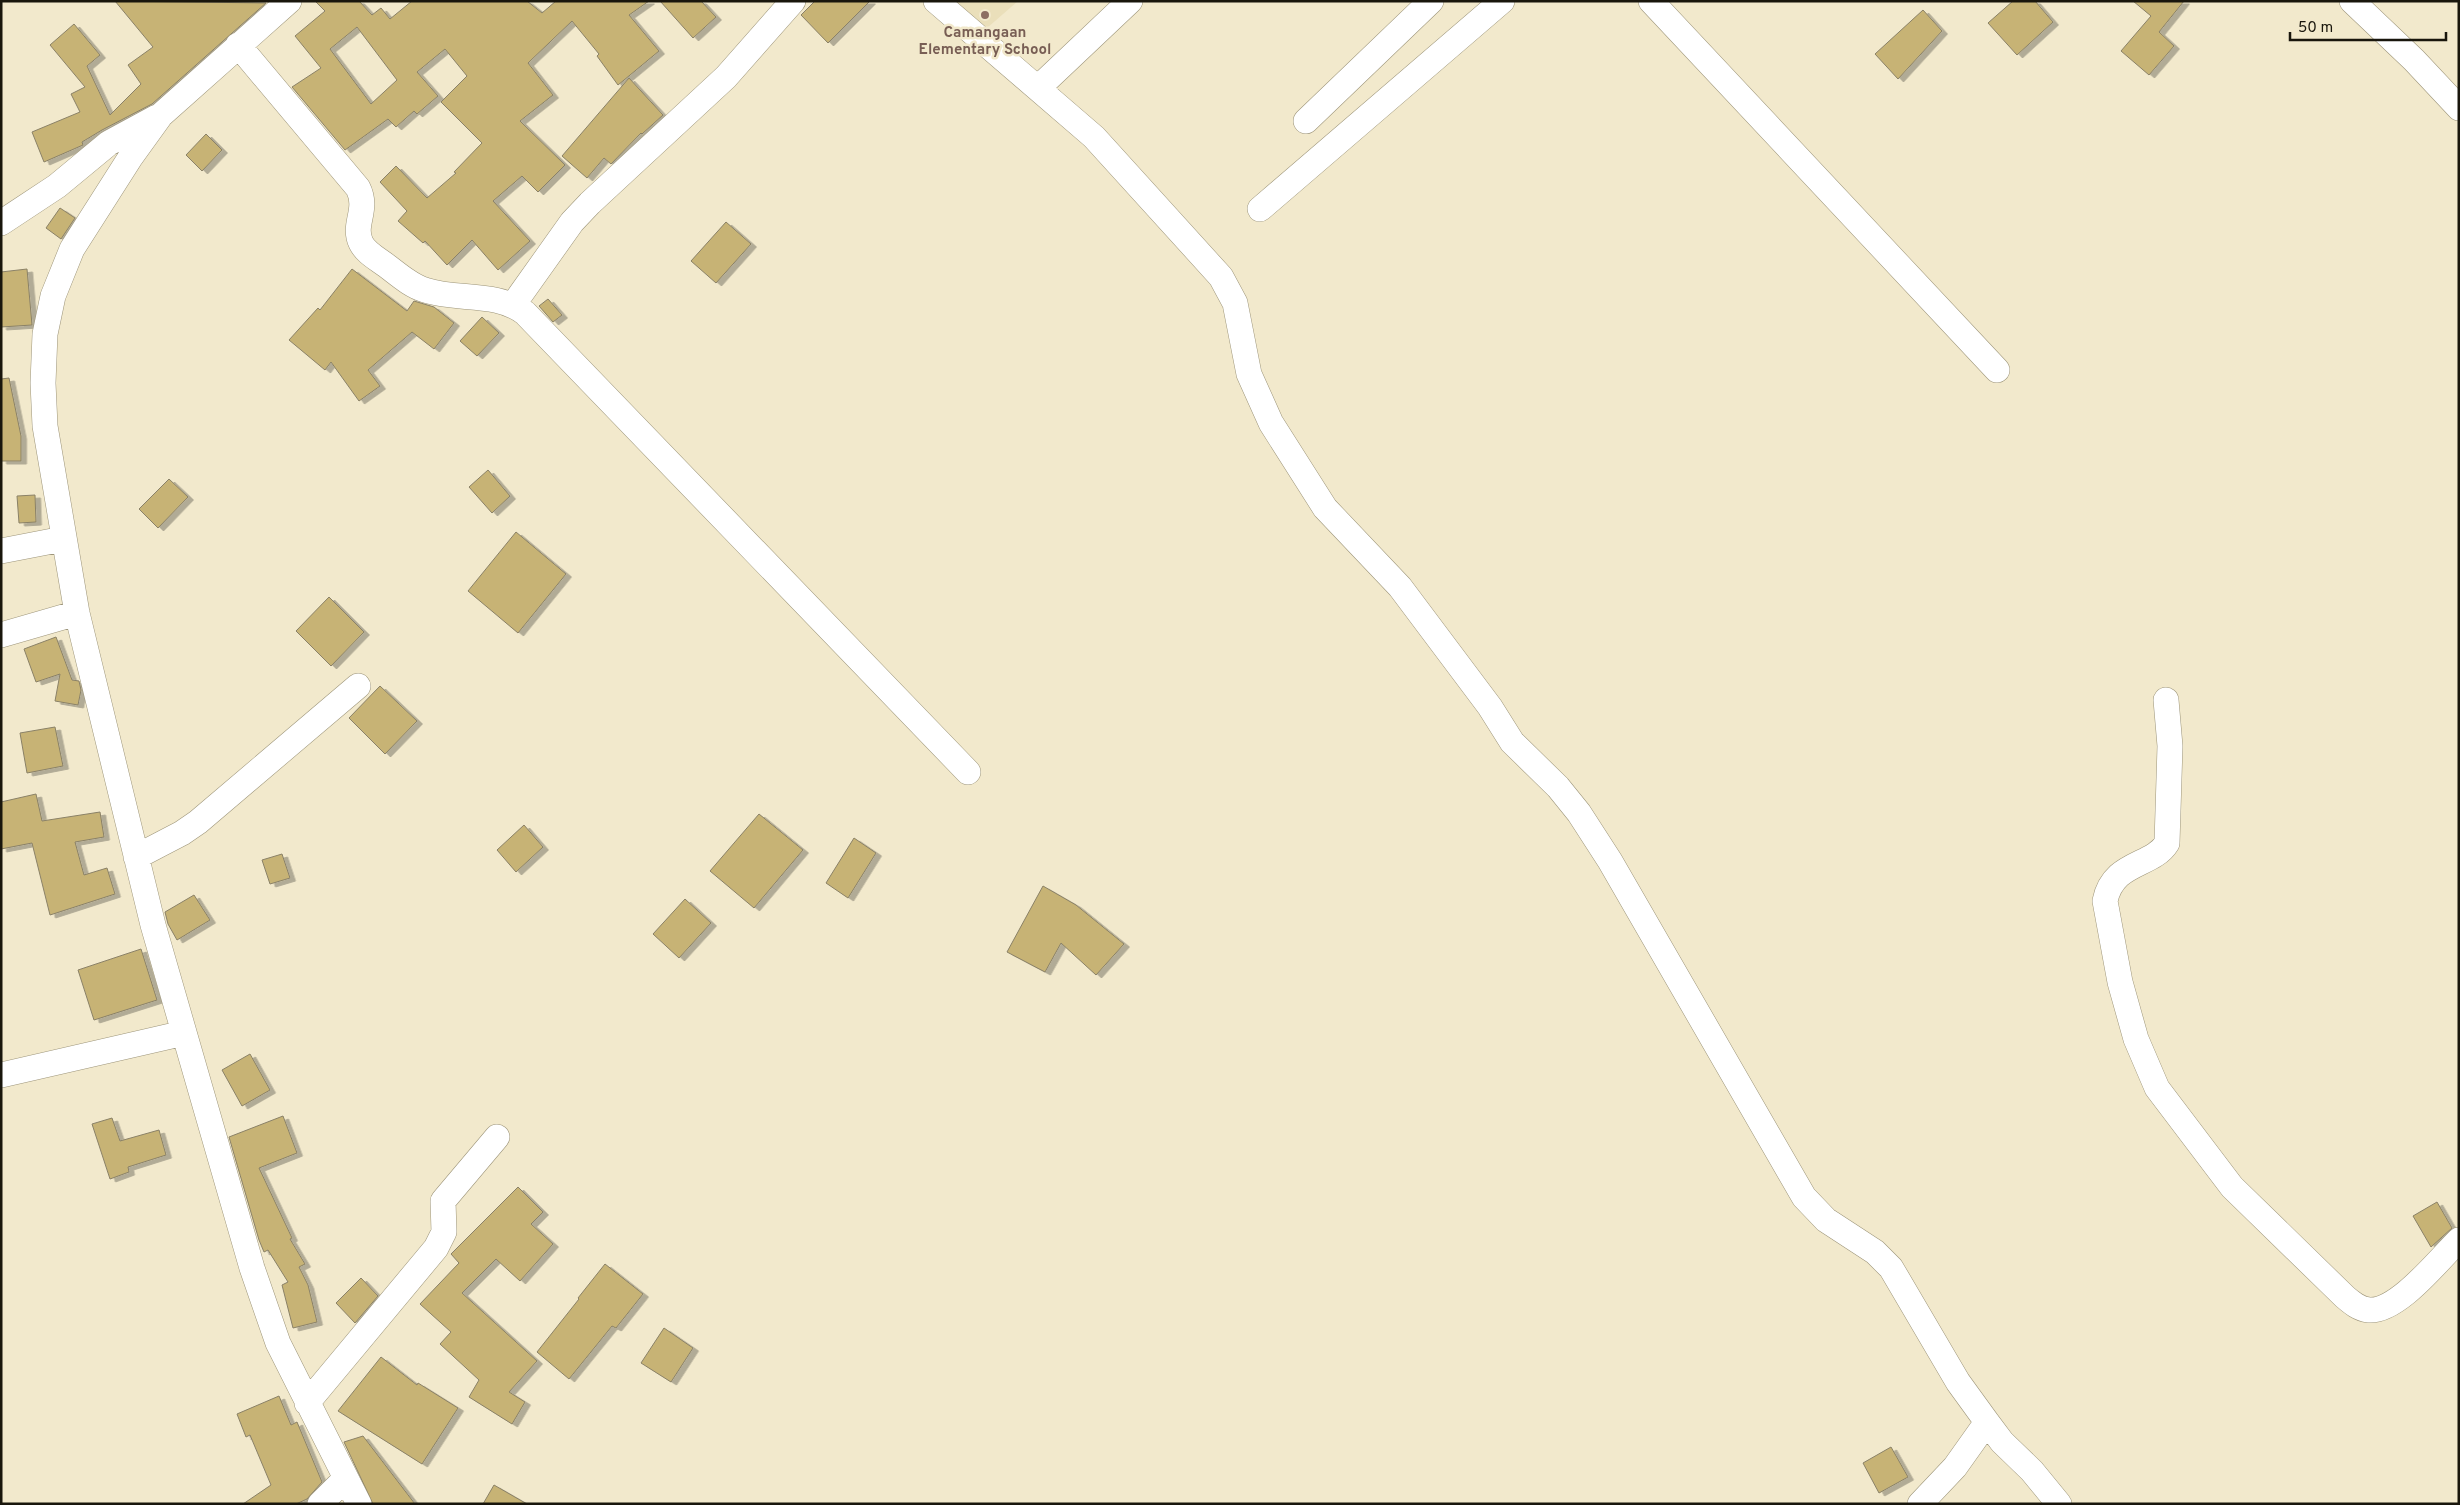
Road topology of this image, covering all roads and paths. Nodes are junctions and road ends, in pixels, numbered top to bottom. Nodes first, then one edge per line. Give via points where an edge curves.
1 (289, 1) edge
2 (793, 1) edge
3 (936, 1) edge
4 (1130, 1) edge
5 (1431, 1) edge
6 (1502, 1) edge
7 (1651, 1) edge
8 (2352, 1) edge
9 (238, 45) junction
10 (1038, 88) junction
11 (2459, 108) edge
12 (162, 115) junction
13 (1306, 121) dead end
14 (1260, 209) dead end
15 (1, 223) edge
16 (513, 305) junction
17 (1997, 370) dead end
18 (63, 539) junction
19 (1, 551) edge
20 (77, 613) junction
21 (1, 635) edge
22 (358, 686) dead end
23 (2166, 700) dead end
24 (968, 772) dead end
25 (136, 857) junction
26 (184, 1033) junction
27 (1, 1075) edge
28 (497, 1137) dead end
29 (2459, 1240) edge
30 (307, 1404) junction
31 (1986, 1422) junction
32 (346, 1478) junction
33 (320, 1504) edge
34 (359, 1504) edge
35 (1920, 1504) edge
36 (2059, 1504) edge

1 - 9 street
2 - 16 street via 726,77 578,216
3 - 10 street
4 - 10 street
5 - 13 street
6 - 14 street
7 - 17 street
8 - 11 street
9 - 12 street
9 - 16 street via 358,188 364,203 359,235 367,251 424,290
10 - 31 street via 1094,137 1221,277 1234,303 1250,374 1271,423 1325,508 1400,587 1490,707 1512,742 1558,787 1579,813 1804,1197 1826,1220 1875,1252 1891,1268 1958,1382
12 - 15 street via 109,143 56,186
12 - 18 street via 130,158 72,249 53,296 45,334 43,383 45,426
16 - 24 street
18 - 19 street
18 - 20 street
20 - 21 street
20 - 25 street
22 - 25 street via 198,822
23 - 29 street via 2170,746 2167,843 2117,877 2106,893 2105,901 2120,982 2136,1039 2157,1088 2232,1187 2358,1307 2377,1309 2396,1300
25 - 26 street
26 - 27 street
26 - 30 street via 252,1268 278,1343
28 - 30 street via 443,1201 444,1232 436,1248
30 - 32 street
31 - 35 street via 1954,1467
31 - 36 street
32 - 33 street
32 - 34 street

